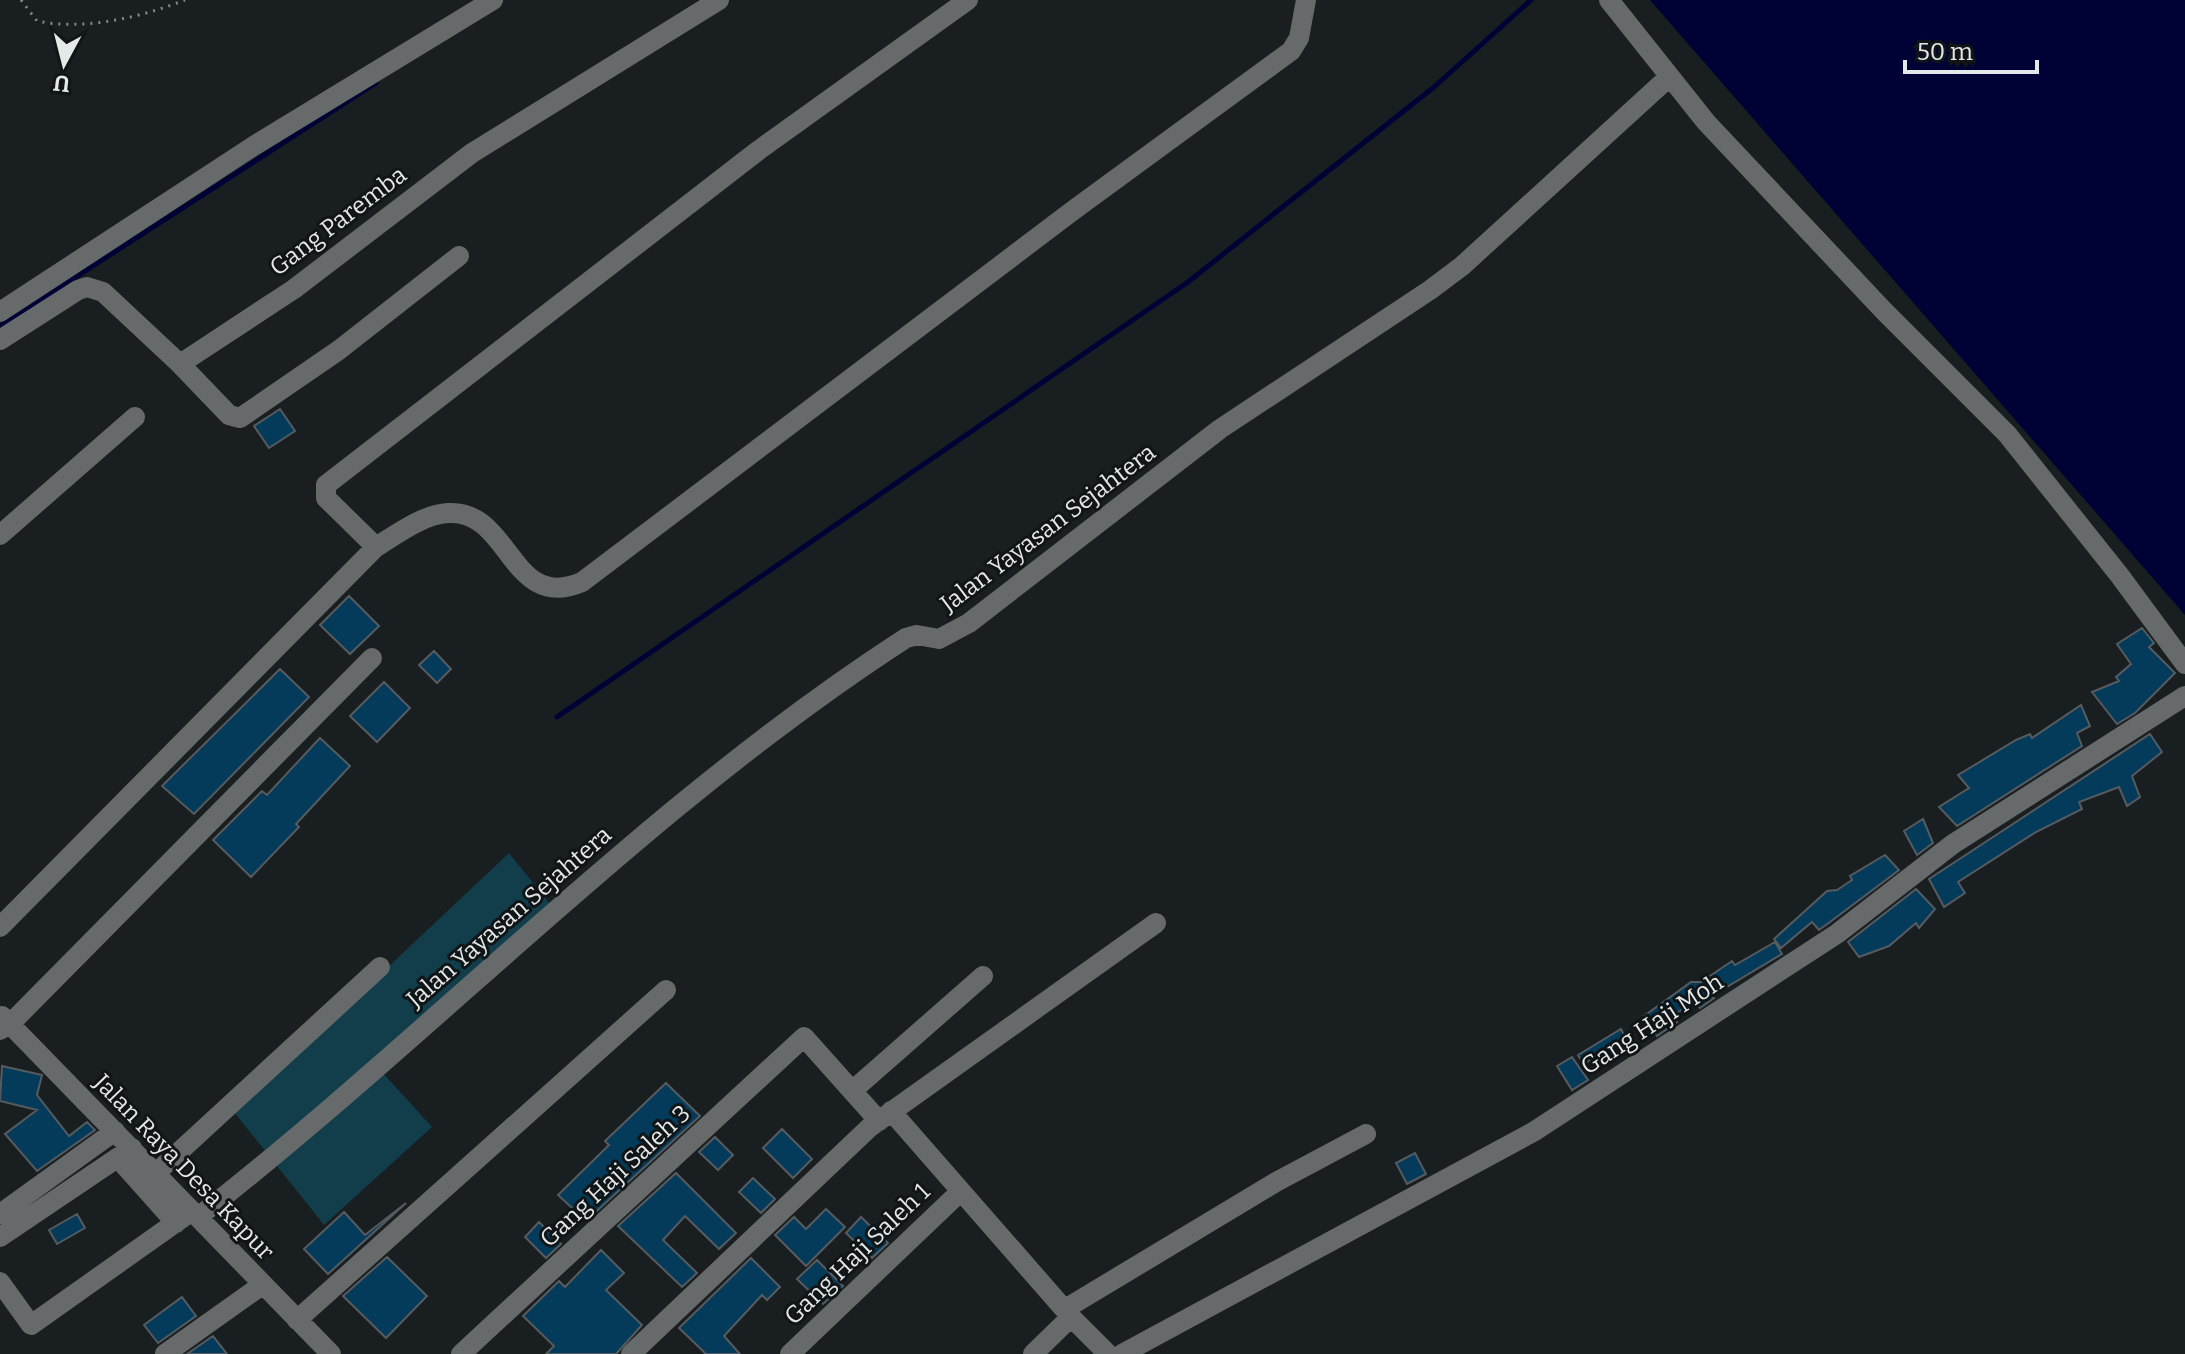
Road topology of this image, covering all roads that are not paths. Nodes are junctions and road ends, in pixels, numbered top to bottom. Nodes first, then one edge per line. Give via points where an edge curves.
1 (493, 0) edge
2 (719, 0) edge
3 (968, 0) edge
4 (1306, 0) edge
5 (1609, 0) edge
6 (1668, 78) junction
7 (459, 256) dead end
8 (0, 312) edge
9 (0, 340) edge
10 (180, 364) junction
11 (135, 417) dead end
12 (0, 535) edge
13 (376, 547) junction
14 (372, 658) dead end
15 (2185, 664) edge
16 (2185, 696) edge
17 (1156, 923) dead end
18 (0, 927) edge
19 (380, 967) dead end
20 (983, 976) dead end
21 (666, 990) dead end
22 (3, 1023) edge
23 (852, 1091) junction
24 (885, 1116) junction
25 (115, 1131) junction
26 (1366, 1134) dead end
27 (125, 1153) junction
28 (156, 1173) junction
29 (960, 1192) junction
30 (0, 1214) edge
31 (189, 1217) junction
32 (0, 1237) edge
33 (0, 1282) edge
34 (262, 1285) junction
35 (1068, 1313) junction
36 (297, 1320) junction
37 (165, 1354) edge
38 (331, 1354) edge
39 (461, 1354) edge
40 (631, 1354) edge
41 (790, 1354) edge
42 (1033, 1354) edge
43 (1108, 1354) edge
44 (1122, 1354) edge

1 - 8 street via 252,147
2 - 10 street, Gang Paremba via 472,153 294,289
3 - 13 street via 746,159 326,485 326,498
4 - 13 street via 1298,42 1291,51 582,582 561,591 546,588 519,568 471,515 447,513
5 - 6 street
6 - 15 street via 1819,243 2007,434
6 - 31 street, Jalan Yayasan Sejahtera via 1441,282 1265,397 969,623 939,639 906,638 779,726 609,863 304,1133
7 - 10 street via 339,350 240,418 229,415
9 - 10 street via 78,290 93,288
11 - 12 street
13 - 18 street
14 - 22 street
16 - 44 street, Gang Haji Moh via 1953,844 1838,933 1525,1137
17 - 24 street
19 - 28 street
20 - 23 street
21 - 36 street
22 - 25 street, Jalan Raya Desa Kapur
23 - 24 street
23 - 39 street, Gang Haji Saleh 3 via 804,1037
24 - 29 street
24 - 40 street
25 - 27 street, Jalan Raya Desa Kapur
25 - 30 street
26 - 35 street via 1276,1182
27 - 28 street, Jalan Raya Desa Kapur
27 - 31 street
27 - 32 street
28 - 31 street, Jalan Raya Desa Kapur
29 - 35 street
29 - 41 street, Gang Haji Saleh 1
31 - 33 street, Jalan Yayasan Sejahtera via 31,1325
31 - 34 street, Jalan Raya Desa Kapur
34 - 36 street, Jalan Raya Desa Kapur
34 - 37 street
35 - 42 street
35 - 43 street
36 - 38 street, Jalan Raya Desa Kapur

